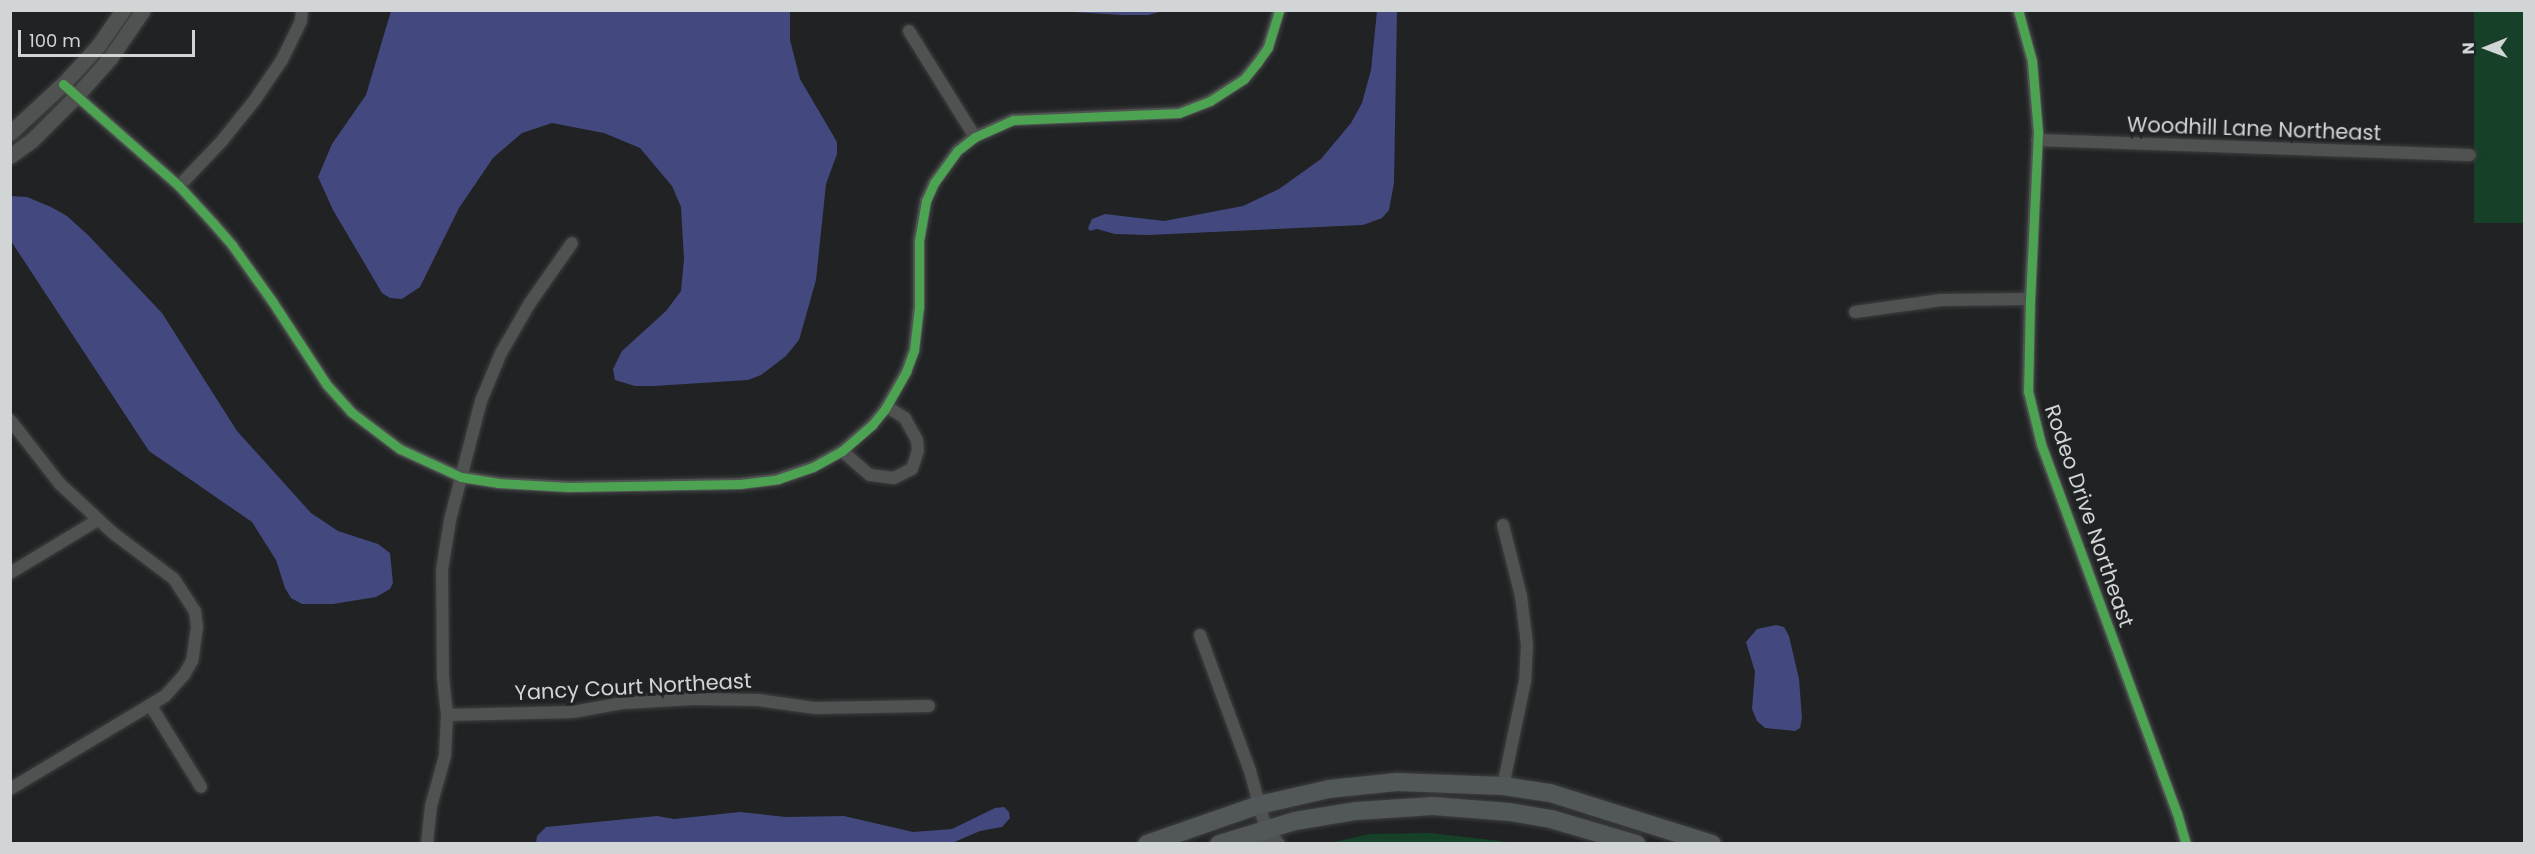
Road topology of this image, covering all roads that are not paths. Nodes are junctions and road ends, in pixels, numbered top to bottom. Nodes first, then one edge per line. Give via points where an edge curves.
1 (123, 10) edge
2 (143, 10) edge
3 (302, 10) edge
4 (1279, 10) edge
5 (2018, 10) edge
6 (909, 31) dead end
7 (63, 84) junction
8 (77, 95) junction
9 (10, 133) edge
10 (975, 136) junction
11 (2037, 140) junction
12 (2470, 155) dead end
13 (10, 156) edge
14 (179, 186) junction
15 (572, 243) dead end
16 (2030, 298) junction
17 (1855, 312) dead end
18 (886, 406) junction
19 (10, 420) edge
20 (842, 451) junction
21 (461, 477) junction
22 (98, 520) junction
23 (1503, 525) dead end
24 (10, 573) edge
25 (1200, 635) dead end
26 (151, 705) junction
27 (929, 706) dead end
28 (447, 715) junction
29 (1503, 786) junction
30 (201, 787) dead end
31 (10, 789) edge
32 (1259, 805) junction
33 (1264, 836) edge
34 (427, 843) edge
35 (1146, 843) edge
36 (1219, 843) edge
37 (1279, 843) edge
38 (1636, 843) edge
39 (1712, 843) edge
40 (2186, 843) edge

1 - 7 street via 98,46
2 - 8 street via 110,58
3 - 14 street via 286,53 254,101
4 - 10 street via 1268,47 1244,79 1196,107 1179,113 1013,120
5 - 11 street, Rodeo Drive Northeast via 2032,61
6 - 10 street
7 - 8 street
7 - 9 street
8 - 13 street
8 - 14 street
10 - 18 street via 944,167 926,201 914,350
11 - 12 street, Woodhill Lane Northeast
11 - 16 street, Rodeo Drive Northeast
14 - 21 street via 232,245 315,369 351,412 400,449
15 - 21 street via 540,287 501,353 481,401
16 - 17 street via 1941,300
16 - 40 street, Rodeo Drive Northeast via 2028,391 2041,444
18 - 20 street via 873,425
18 - 20 street via 905,418 915,434 918,451 912,469 894,478 870,475
19 - 22 street via 45,468
20 - 21 street via 798,474 740,484 569,487
21 - 28 street via 444,544 442,570
22 - 24 street
22 - 26 street via 174,579 195,611 192,661 174,688
23 - 29 street via 1521,596 1527,645 1525,681
25 - 32 street
26 - 30 street
26 - 31 street
27 - 28 street, Yancy Court Northeast via 815,708 758,700 694,699 623,703 573,712
28 - 34 street via 445,756 431,806
29 - 32 main road via 1397,782 1329,789
29 - 39 main road via 1550,793
32 - 33 street
32 - 35 main road
33 - 36 main road
33 - 37 street
33 - 38 main road via 1295,821 1356,810 1433,806 1551,819

